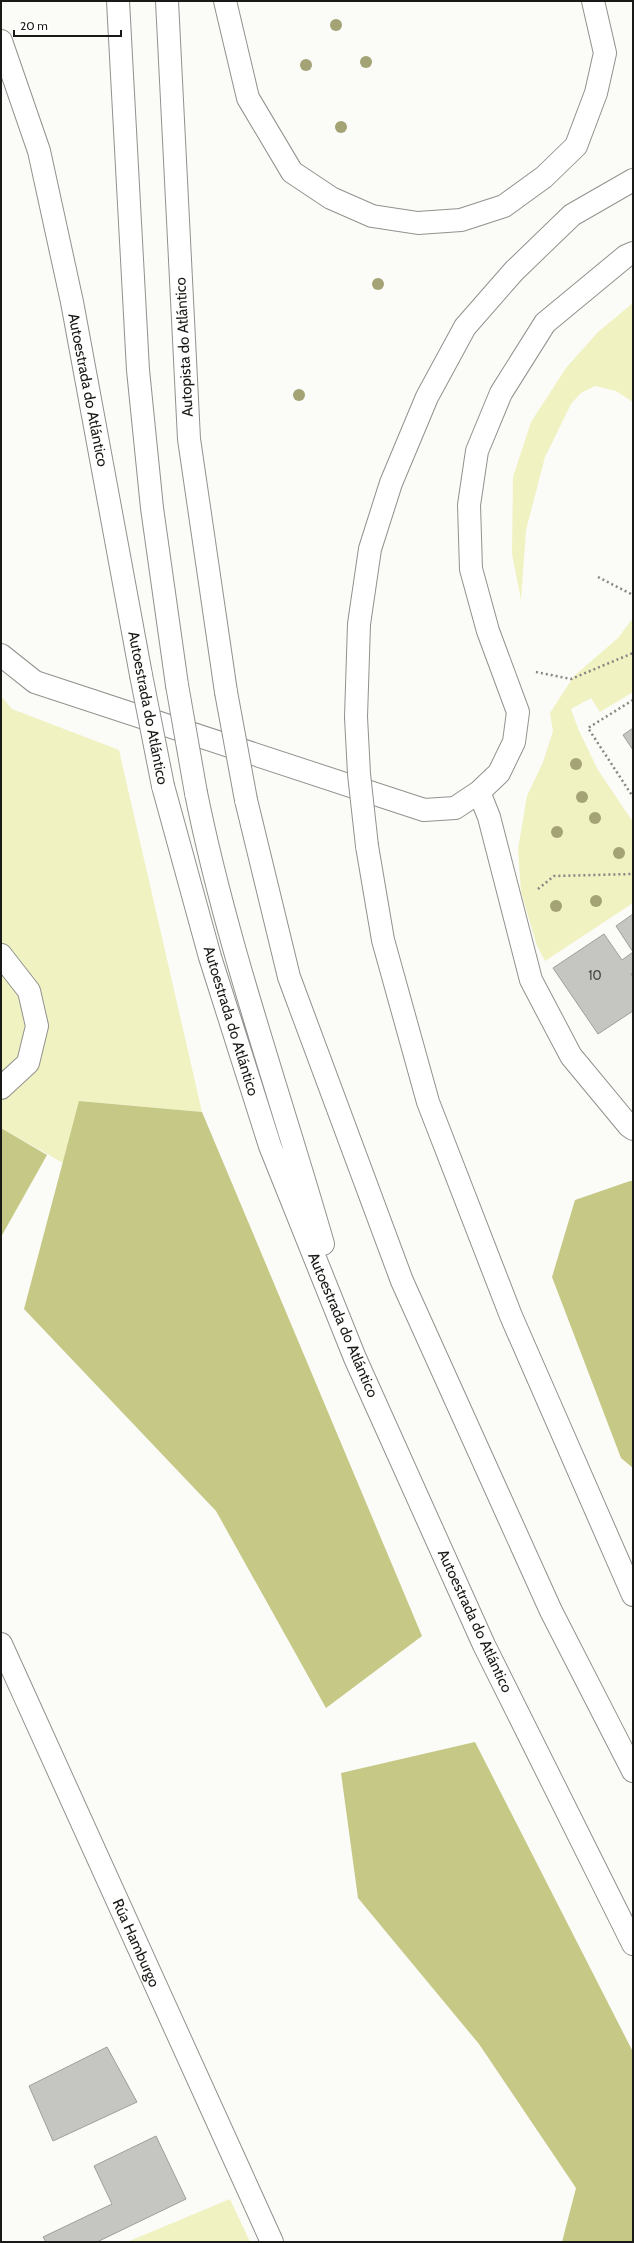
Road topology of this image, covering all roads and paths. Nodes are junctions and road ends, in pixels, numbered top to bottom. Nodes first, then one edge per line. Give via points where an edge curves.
1 (118, 1) edge
2 (167, 1) edge
3 (225, 1) edge
4 (593, 1) edge
5 (1, 42) edge
6 (633, 180) edge
7 (633, 253) edge
8 (598, 577) dead end
9 (633, 595) edge
10 (633, 653) edge
11 (1, 655) edge
12 (534, 666) dead end
13 (633, 700) edge
14 (479, 792) junction
15 (633, 796) edge
16 (633, 874) edge
17 (513, 910) junction
18 (1, 954) edge
19 (1, 1088) edge
20 (633, 1129) edge
21 (355, 1358) junction
22 (633, 1595) edge
23 (1, 1644) edge
24 (633, 1771) edge
25 (633, 1944) edge
26 (272, 2242) edge

1 - 21 main road, bridge via 138,370 152,508 177,685 211,866
2 - 24 main road, Autopista do Atlántico, bridge via 189,439 226,692 246,800 289,977 402,1281 551,1611
3 - 4 main road via 248,98 292,172 331,198 372,216 418,222 461,220 504,206 544,177 576,146 596,93 605,53
5 - 21 main road, Autoestrada do Atlántico, bridge via 41,158 72,302 163,786 210,957 270,1146
6 - 22 main road, bridge via 572,215 514,271 465,327 427,397 391,482 370,549 359,624 356,718 367,846 383,940 428,1102 511,1316
7 - 14 main road via 626,256 545,323 502,393 477,451 469,505 471,569 488,631 518,712 514,742 499,773
8 - 9 path
10 - 12 path via 571,679 536,673
11 - 14 main road via 35,682 424,810 456,808
13 - 15 path via 588,728
14 - 17 main road via 489,817
16 - 17 path via 554,876
17 - 20 main road via 531,980 571,1056
18 - 19 main road via 29,990 37,1026 28,1063
21 - 25 main road, Autoestrada do Atlántico via 484,1645
23 - 26 main road, Rúa Hamburgo

